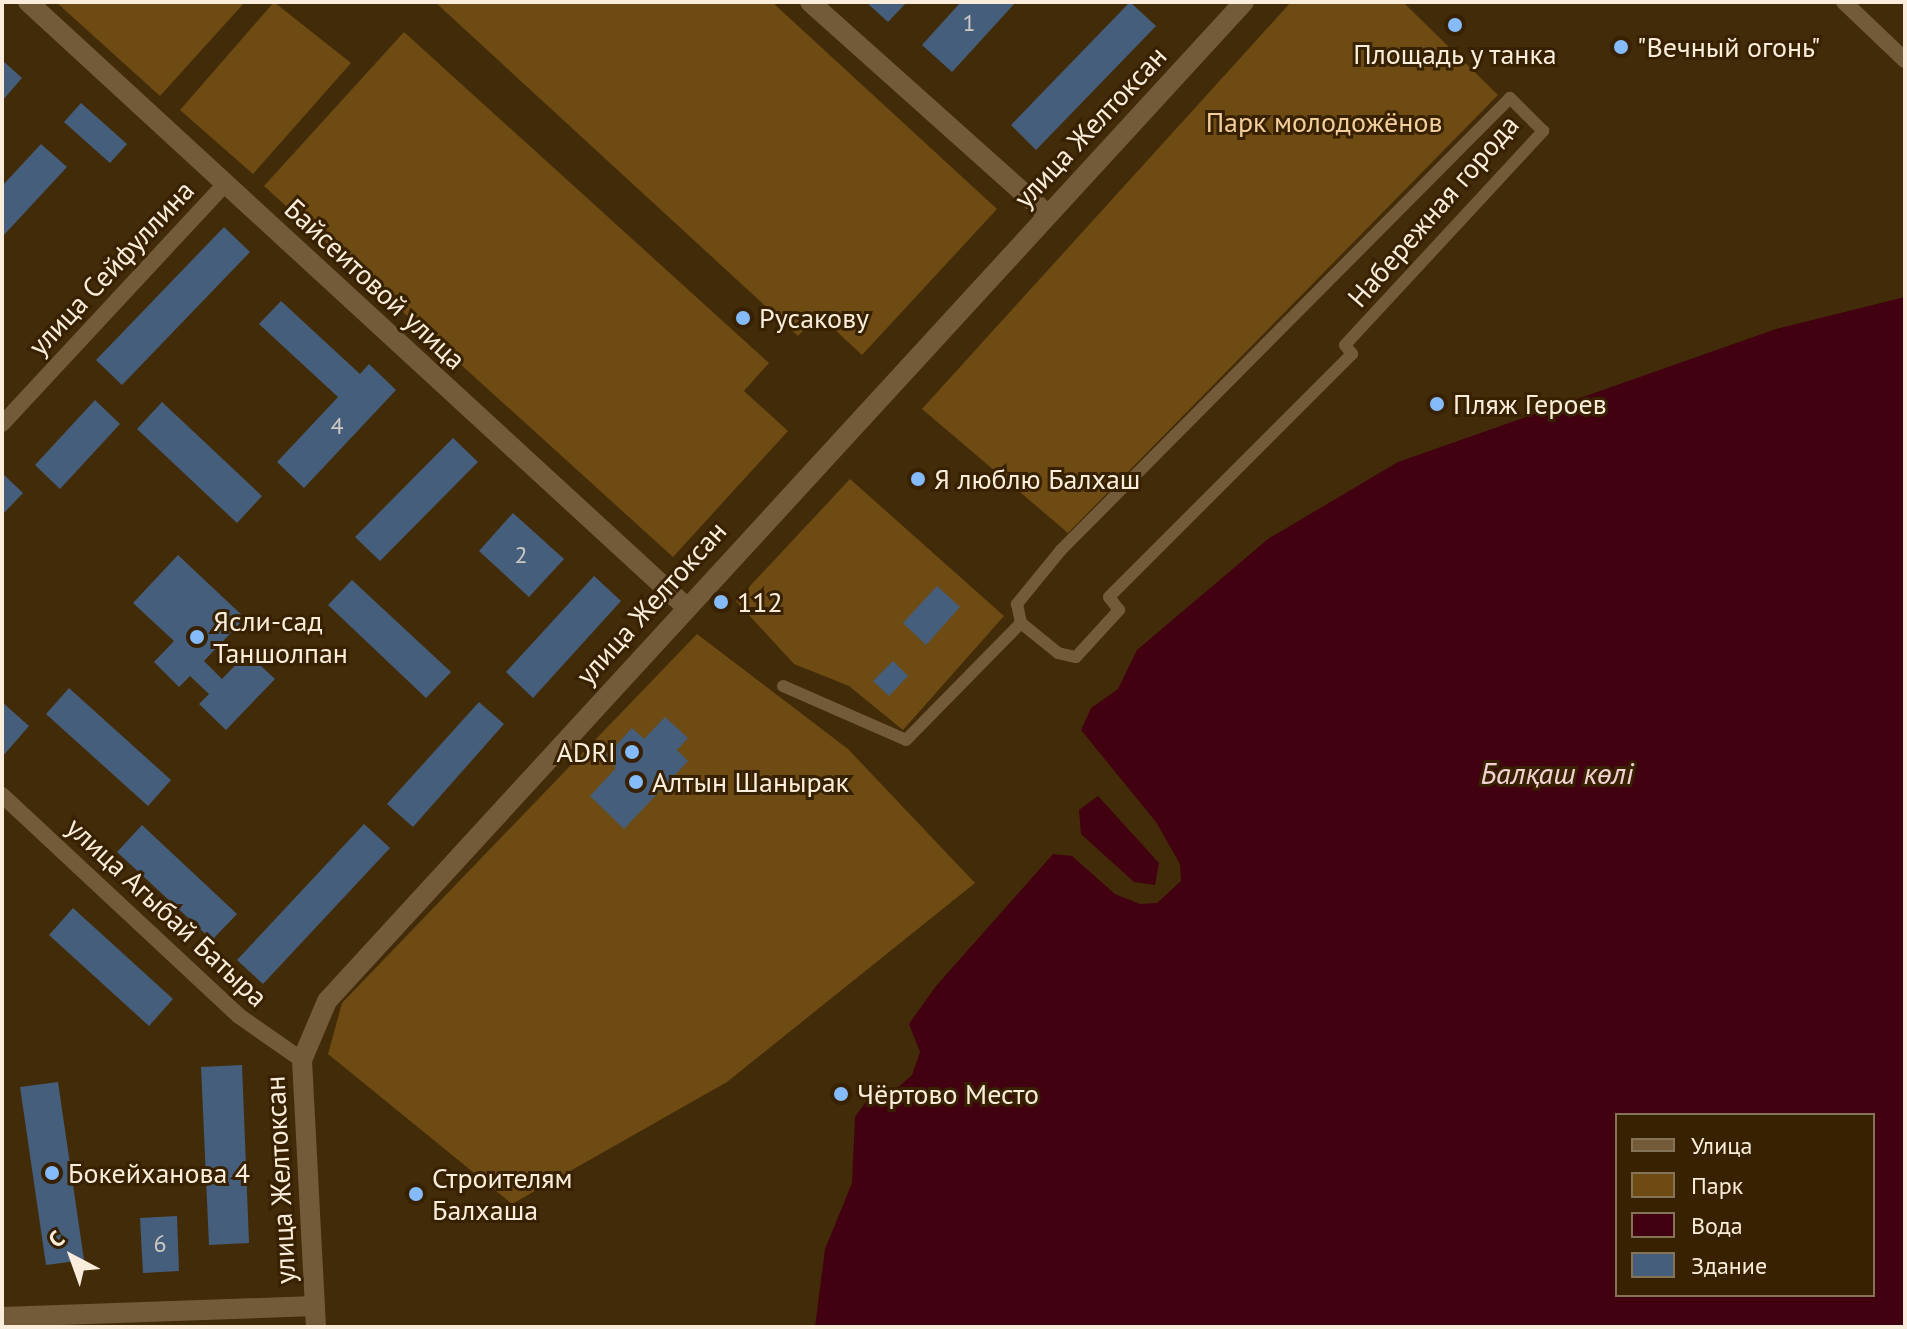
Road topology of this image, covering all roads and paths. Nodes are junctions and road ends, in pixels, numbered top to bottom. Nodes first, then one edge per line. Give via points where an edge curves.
1 (28, 2) edge
2 (810, 2) edge
3 (1244, 2) edge
4 (1844, 2) edge
5 (1905, 60) edge
6 (225, 184) junction
7 (1047, 214) junction
8 (2, 424) edge
9 (685, 606) junction
10 (1021, 623) junction
11 (783, 686) dead end
12 (2, 795) edge
13 (302, 1060) junction
14 (315, 1306) junction
15 (2, 1317) edge
16 (316, 1327) edge

1 - 6 street, Байсеитовой улица
2 - 7 street
3 - 7 street, улица Желтоксан
4 - 5 street
6 - 8 street, улица Сейфуллина
6 - 9 street, Байсеитовой улица
7 - 9 street, улица Желтоксан
9 - 13 street, улица Желтоксан via 354,967 309,1029
10 - 10 street, Набережная города via 1058,653 1076,657 1119,610 1109,597 1352,354 1345,345 1543,131 1510,98 1061,550 1017,604
10 - 11 street via 906,740
12 - 13 street, улица Агыбай Батыра via 239,1016
13 - 14 street, улица Желтоксан
14 - 15 street
14 - 16 street, улица Желтоксан

